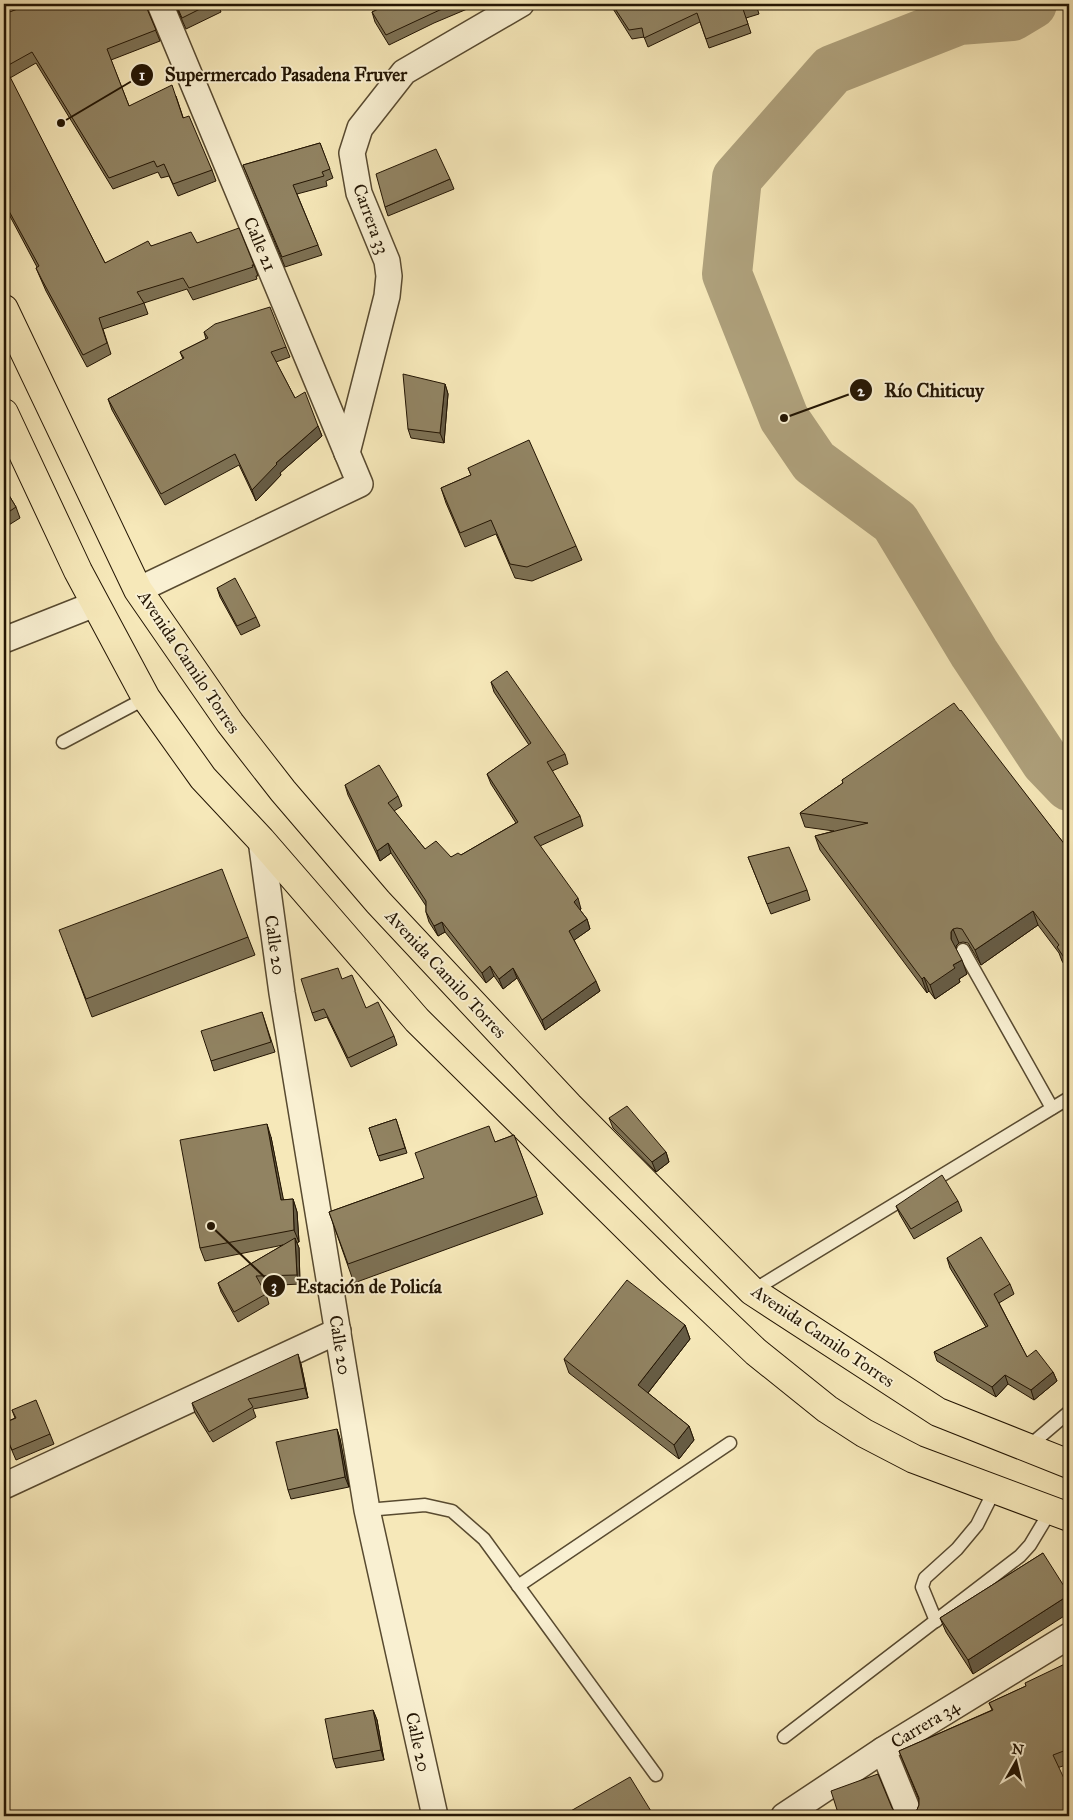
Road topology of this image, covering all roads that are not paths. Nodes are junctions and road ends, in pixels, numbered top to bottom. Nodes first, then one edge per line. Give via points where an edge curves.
1 (25, 4) edge
2 (160, 4) edge
3 (521, 4) edge
4 (4, 12) edge
5 (4, 309) edge
6 (4, 414) edge
7 (347, 453) junction
8 (138, 590) junction
9 (95, 604) junction
10 (4, 640) edge
11 (146, 698) junction
12 (63, 742) dead end
13 (261, 840) junction
14 (963, 950) edge
15 (1069, 1098) edge
16 (1052, 1108) junction
17 (752, 1291) junction
18 (338, 1331) junction
19 (1069, 1412) edge
20 (730, 1443) dead end
21 (1028, 1447) junction
22 (1069, 1464) edge
23 (4, 1486) edge
24 (995, 1489) junction
25 (367, 1510) junction
26 (1060, 1514) edge
27 (518, 1586) junction
28 (936, 1621) junction
29 (1069, 1636) edge
30 (784, 1738) dead end
31 (883, 1750) junction
32 (656, 1775) dead end
33 (793, 1814) edge
34 (435, 1816) edge
35 (910, 1816) edge

1 - 4 street
2 - 7 street, Calle 21
3 - 7 street, Carrera 33 via 404,72 360,128 352,153 359,193 387,261 389,276 387,296
5 - 8 main road, Avenida Camilo Torres
6 - 9 main road
7 - 8 street, Calle 21 via 360,484
8 - 17 main road, Avenida Camilo Torres via 230,723 283,792 378,902 569,1106
9 - 10 street
9 - 11 main road
11 - 12 lane
11 - 13 main road via 203,778
13 - 18 street, Calle 20 via 282,993
13 - 24 main road via 417,1020 756,1352 827,1409 864,1433 914,1458
14 - 16 lane
15 - 16 lane
16 - 17 lane
17 - 21 main road, Avenida Camilo Torres via 938,1412
18 - 23 street
18 - 25 street, Calle 20
19 - 21 lane
20 - 27 lane
21 - 22 main road, Avenida Camilo Torres
24 - 26 main road
24 - 28 lane via 977,1525 957,1549 925,1578 922,1586
25 - 27 lane via 425,1505 452,1511 484,1540
25 - 34 street, Calle 20
26 - 28 lane via 1020,1556
27 - 32 lane
28 - 30 lane
29 - 31 street, Carrera 34
31 - 33 street, Carrera 34
31 - 35 street

